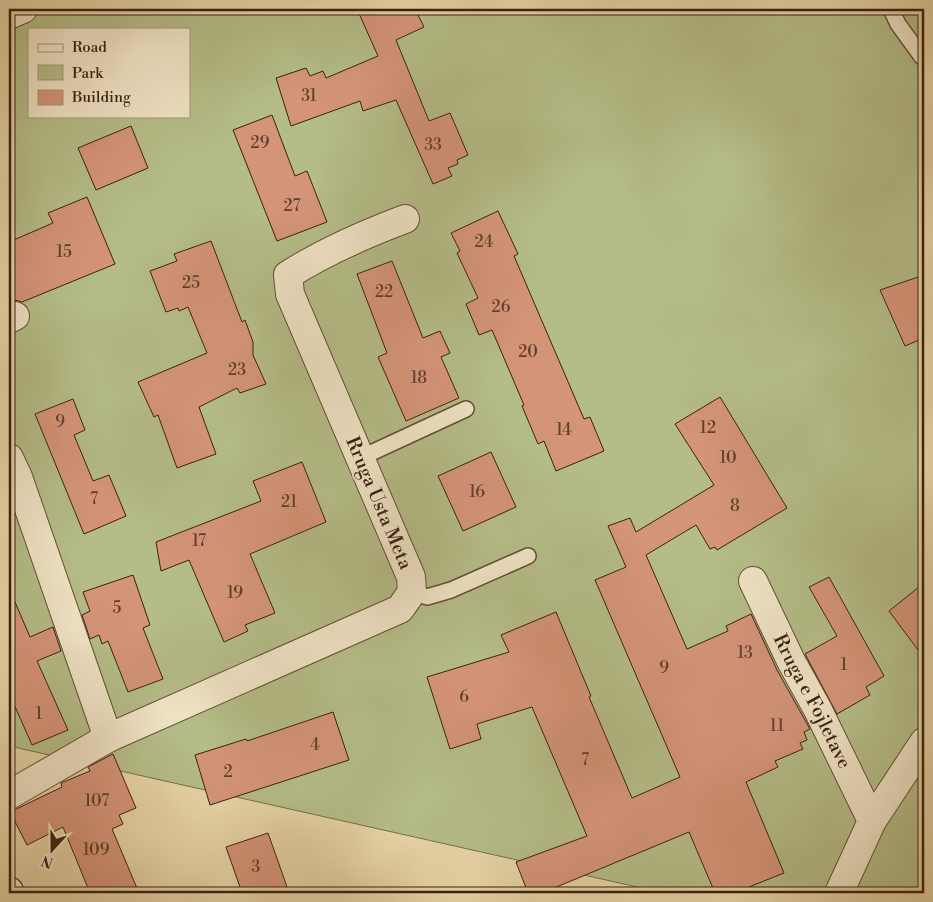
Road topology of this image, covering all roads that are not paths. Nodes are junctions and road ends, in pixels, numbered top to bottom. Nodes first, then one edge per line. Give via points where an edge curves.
1 (23, 9) edge
2 (892, 9) edge
3 (9, 14) edge
4 (924, 58) edge
5 (405, 219) dead end
6 (466, 409) dead end
7 (9, 458) edge
8 (360, 458) junction
9 (528, 556) dead end
10 (753, 581) dead end
11 (412, 592) junction
12 (108, 738) junction
13 (924, 742) edge
14 (9, 795) edge
15 (872, 821) junction
16 (839, 893) edge

1 - 3 street
2 - 4 lane via 898,24
5 - 8 street, Rruga Usta Meta via 376,230 288,275 290,294
6 - 8 lane
7 - 12 street
8 - 11 street, Rruga Usta Meta via 411,578
9 - 11 lane via 451,590 427,596
10 - 15 street, Rruga e Fojletave
11 - 12 street, Rruga Usta Meta via 400,609
12 - 14 street, Rruga Usta Meta
13 - 15 street
15 - 16 street

